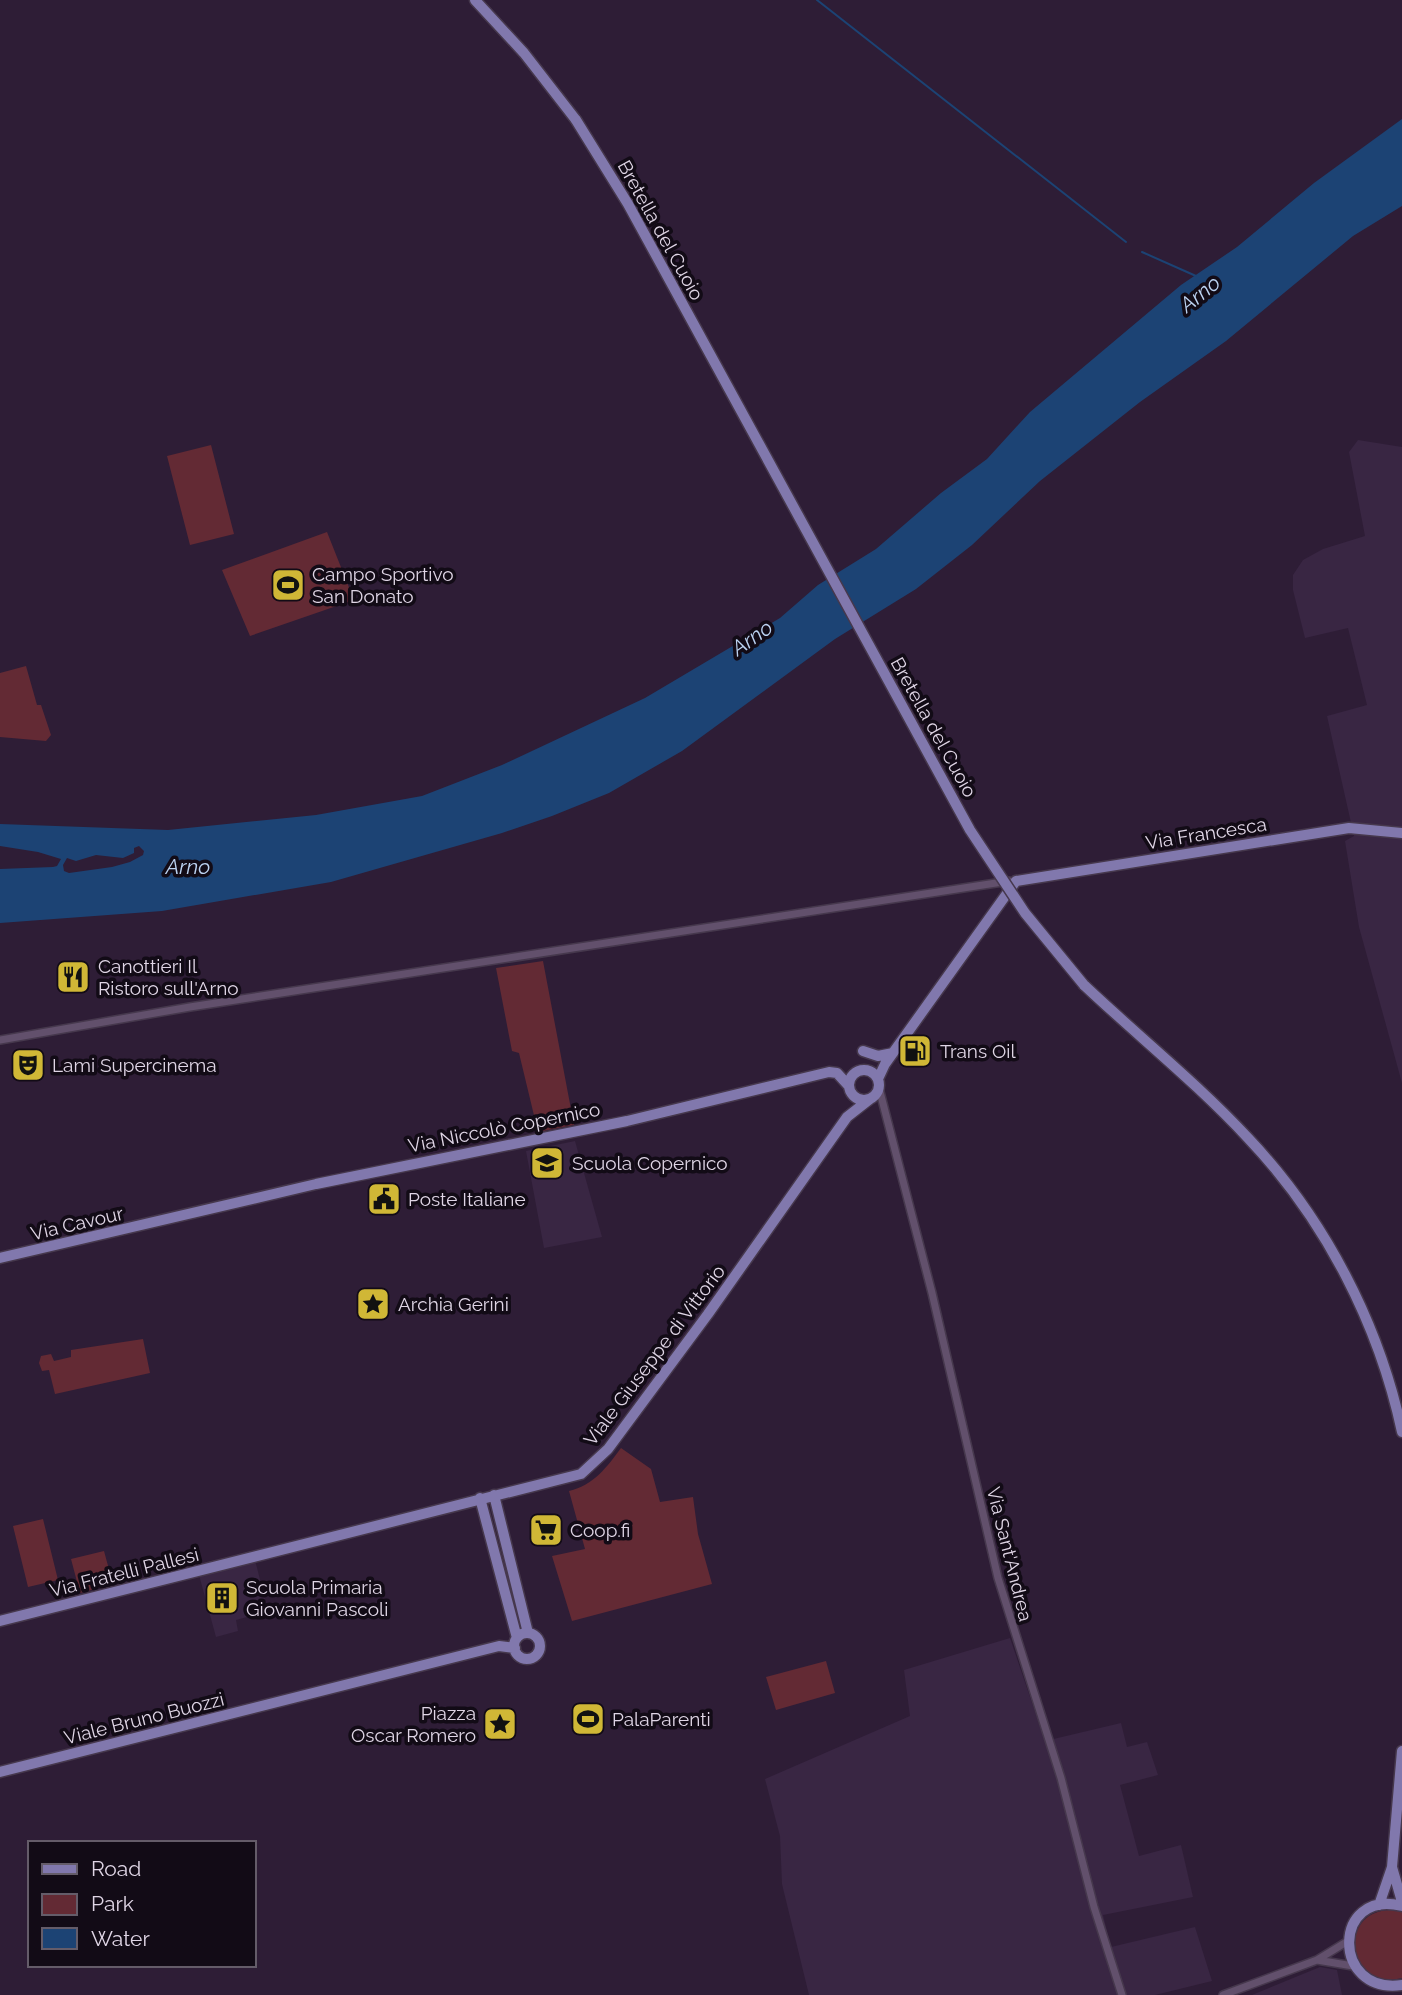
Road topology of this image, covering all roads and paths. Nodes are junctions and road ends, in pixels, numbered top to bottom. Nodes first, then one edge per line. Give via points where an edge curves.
1 (475, 0) edge
2 (1402, 833) edge
3 (1016, 881) junction
4 (0, 1040) edge
5 (863, 1051) dead end
6 (893, 1053) junction
7 (877, 1080) junction
8 (850, 1089) junction
9 (870, 1099) junction
10 (885, 1116) junction
11 (848, 1117) junction
12 (162, 1221) joint
13 (0, 1258) edge
14 (1402, 1432) edge
15 (494, 1495) junction
16 (480, 1498) junction
17 (257, 1556) joint
18 (0, 1621) edge
19 (528, 1633) junction
20 (516, 1643) junction
21 (1402, 1751) edge
22 (0, 1772) edge
23 (1392, 1867) junction
24 (1402, 1904) edge
25 (1379, 1905) junction
26 (1348, 1941) junction
27 (1317, 1960) junction
28 (1353, 1966) junction
29 (1402, 1985) edge
30 (1387, 1991) edge
31 (1122, 1995) edge
32 (1223, 1995) edge

1 - 14 main road, Bretella del Cuoio, bridge via 576,120 628,204 970,830 1026,913 1084,985 1250,1139 1314,1222 1354,1290
2 - 3 main road, Via Francesca via 1349,828
3 - 4 street
3 - 6 main road
5 - 6 main road via 878,1056
6 - 7 main road
7 - 8 main road via 865,1069 857,1071 851,1076
7 - 9 main road via 876,1095
7 - 10 street, Via Sant'Andrea
8 - 9 main road via 860,1100
8 - 11 main road, Viale Giuseppe di Vittorio
8 - 12 main road, Via Niccolò Copernico via 837,1073 829,1072 627,1121 405,1165
9 - 10 street, Via Sant'Andrea
9 - 11 main road, Viale Giuseppe di Vittorio
10 - 31 street, Via Sant'Andrea via 902,1170 998,1578
11 - 15 main road, Viale Giuseppe di Vittorio via 601,1457 580,1474
12 - 13 main road, Via Cavour
15 - 16 main road, Viale Giuseppe di Vittorio
15 - 19 main road
16 - 17 main road, Viale Giuseppe di Vittorio
16 - 20 main road
17 - 18 main road, Via Fratelli Pallesi
19 - 20 main road
19 - 20 main road via 539,1641 536,1656 525,1659 518,1655
20 - 22 main road, Viale Bruno Buozzi
21 - 23 main road
23 - 24 main road
23 - 25 main road
24 - 25 main road
25 - 26 main road via 1355,1921
26 - 27 street
26 - 28 main road
27 - 28 street
27 - 32 street
28 - 30 main road via 1366,1980
29 - 30 main road

